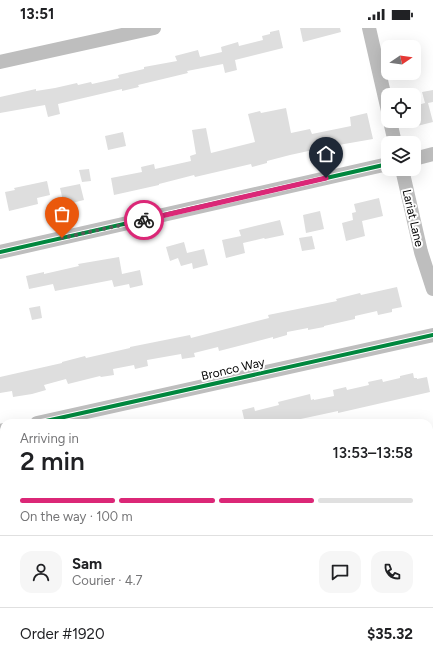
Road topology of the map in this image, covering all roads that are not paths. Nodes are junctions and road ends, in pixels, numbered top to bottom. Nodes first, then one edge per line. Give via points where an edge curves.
1 (154, 28) edge
2 (369, 28) edge
3 (0, 62) edge
4 (383, 88) edge
5 (433, 154) edge
6 (421, 157) edge
7 (381, 166) edge
8 (404, 176) edge
9 (0, 252) edge
10 (433, 289) edge
11 (433, 335) edge
12 (56, 419) edge

1 - 3 street
2 - 4 street
5 - 6 street
7 - 9 street
8 - 10 street, Lariat Lane via 421,252
11 - 12 street, Bronco Way

